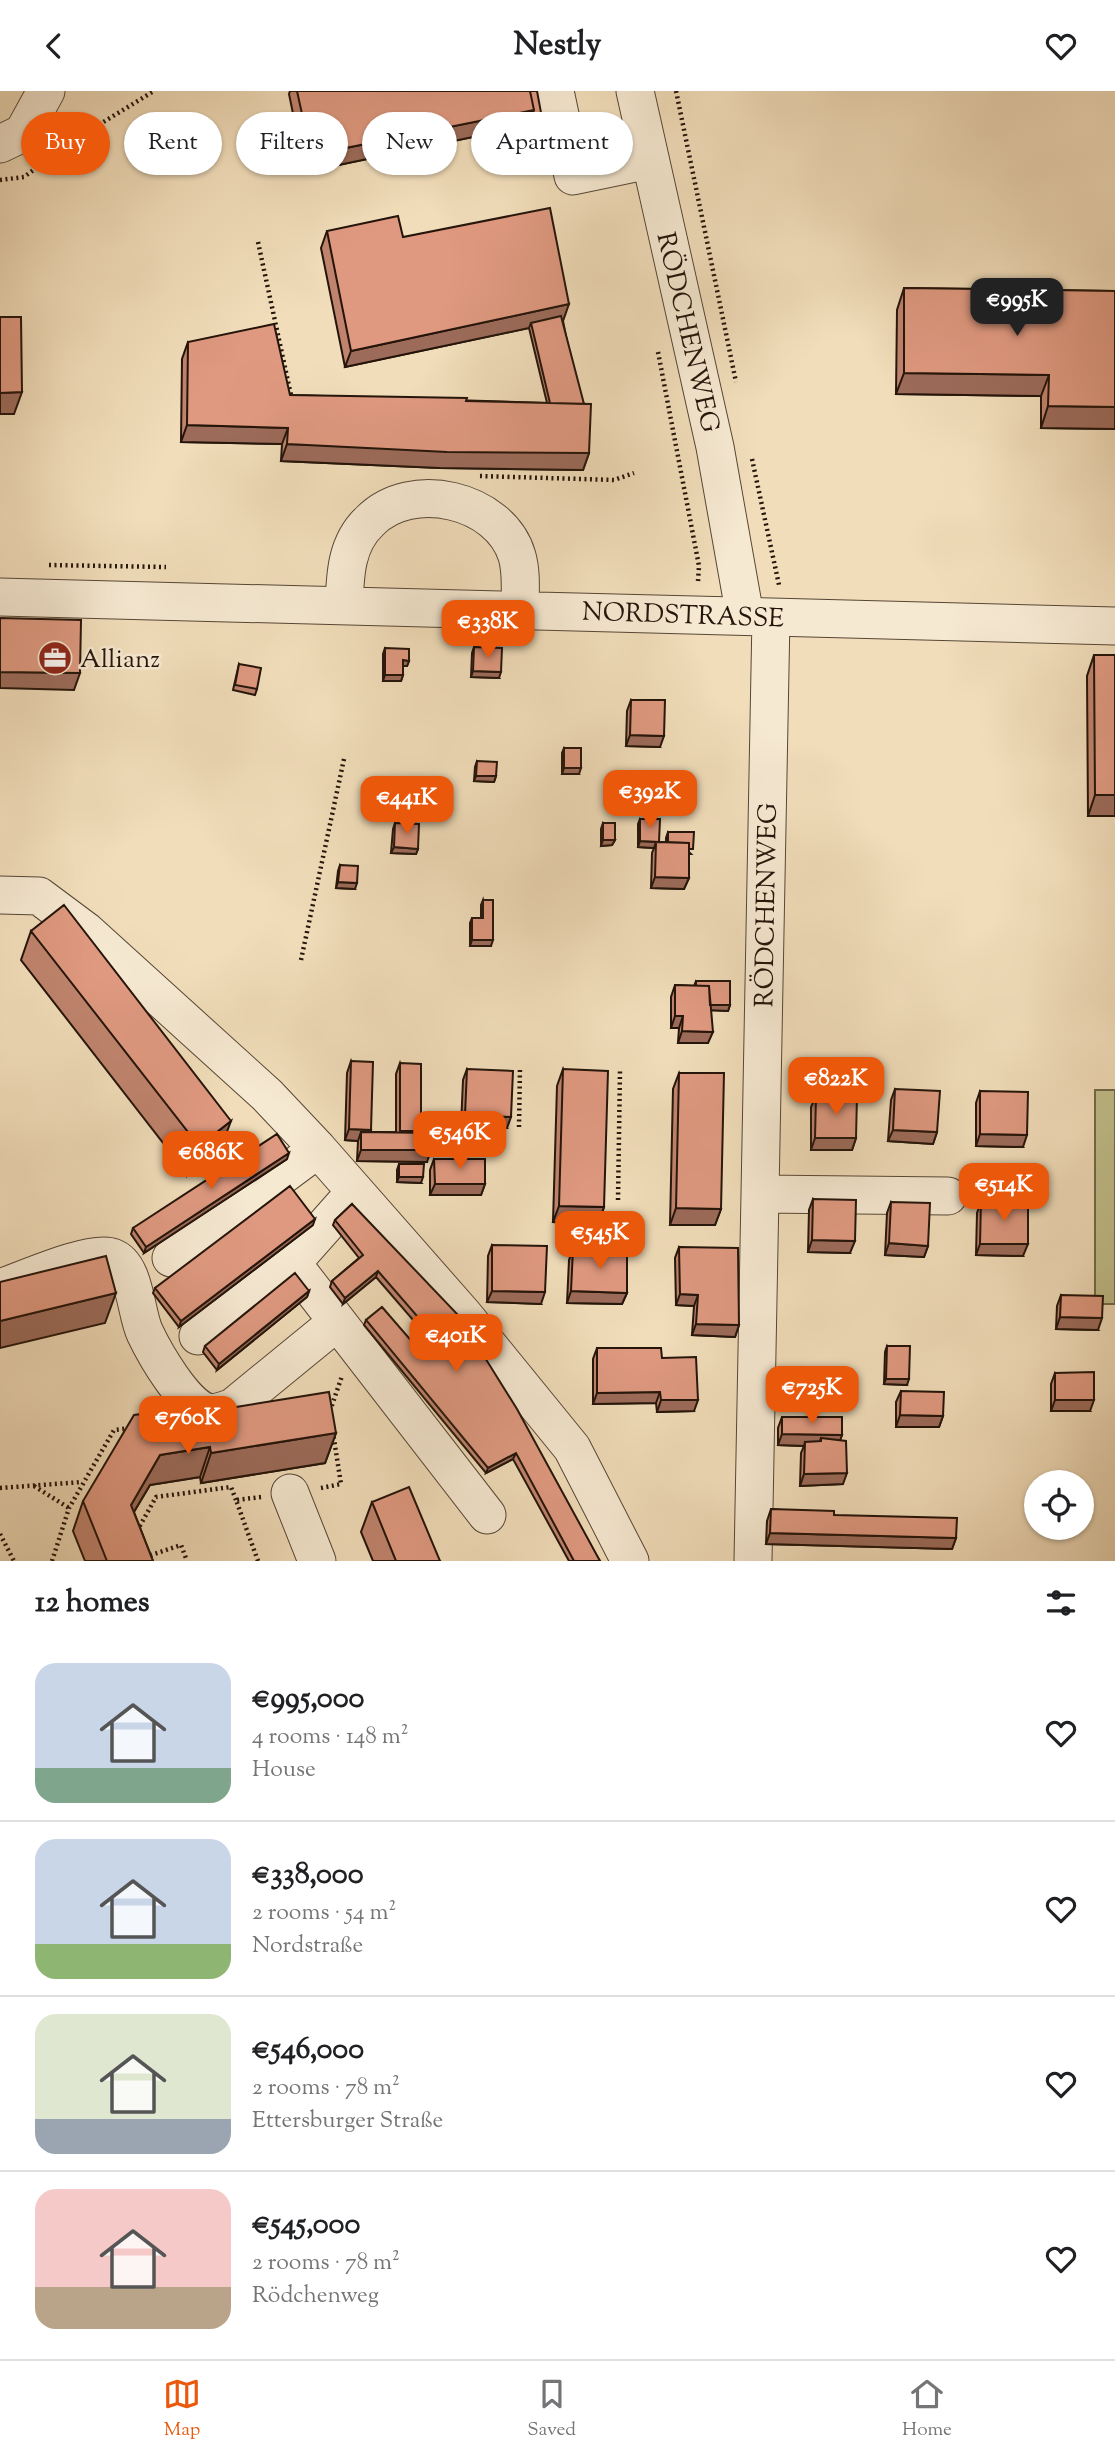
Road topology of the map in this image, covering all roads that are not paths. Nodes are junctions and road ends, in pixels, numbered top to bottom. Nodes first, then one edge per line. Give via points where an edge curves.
1 (46, 91) edge
2 (555, 91) edge
3 (635, 91) edge
4 (0, 145) edge
5 (650, 160) junction
6 (0, 597) edge
7 (344, 606) junction
8 (765, 606) junction
9 (520, 610) junction
10 (1115, 626) edge
11 (0, 895) edge
12 (318, 1149) junction
13 (355, 1192) junction
14 (760, 1194) junction
15 (948, 1196) dead end
16 (170, 1258) dead end
17 (292, 1263) junction
18 (0, 1288) edge
19 (345, 1332) junction
20 (198, 1336) dead end
21 (290, 1493) road end
22 (487, 1515) dead end
23 (317, 1561) edge
24 (630, 1561) edge
25 (753, 1561) edge

1 - 4 street via 23,133
2 - 5 street via 573,176
3 - 5 street, RÖDCHENWEG
5 - 8 street, RÖDCHENWEG via 715,447
6 - 7 street, NORDSTRASSE
7 - 9 street, NORDSTRASSE
7 - 9 street via 349,553 368,522 397,504 440,499 477,510 505,532 517,556
8 - 9 street, NORDSTRASSE
8 - 10 street, NORDSTRASSE
8 - 14 street, RÖDCHENWEG
11 - 12 street via 39,896 86,930 267,1095
12 - 13 street
12 - 16 street
13 - 17 street
13 - 24 street via 572,1448
14 - 15 street
14 - 25 street, RÖDCHENWEG
17 - 19 street
17 - 20 street
18 - 19 street via 92,1256 110,1255 122,1263 145,1333 176,1383 196,1406 208,1412 233,1407
19 - 22 street
21 - 23 street

